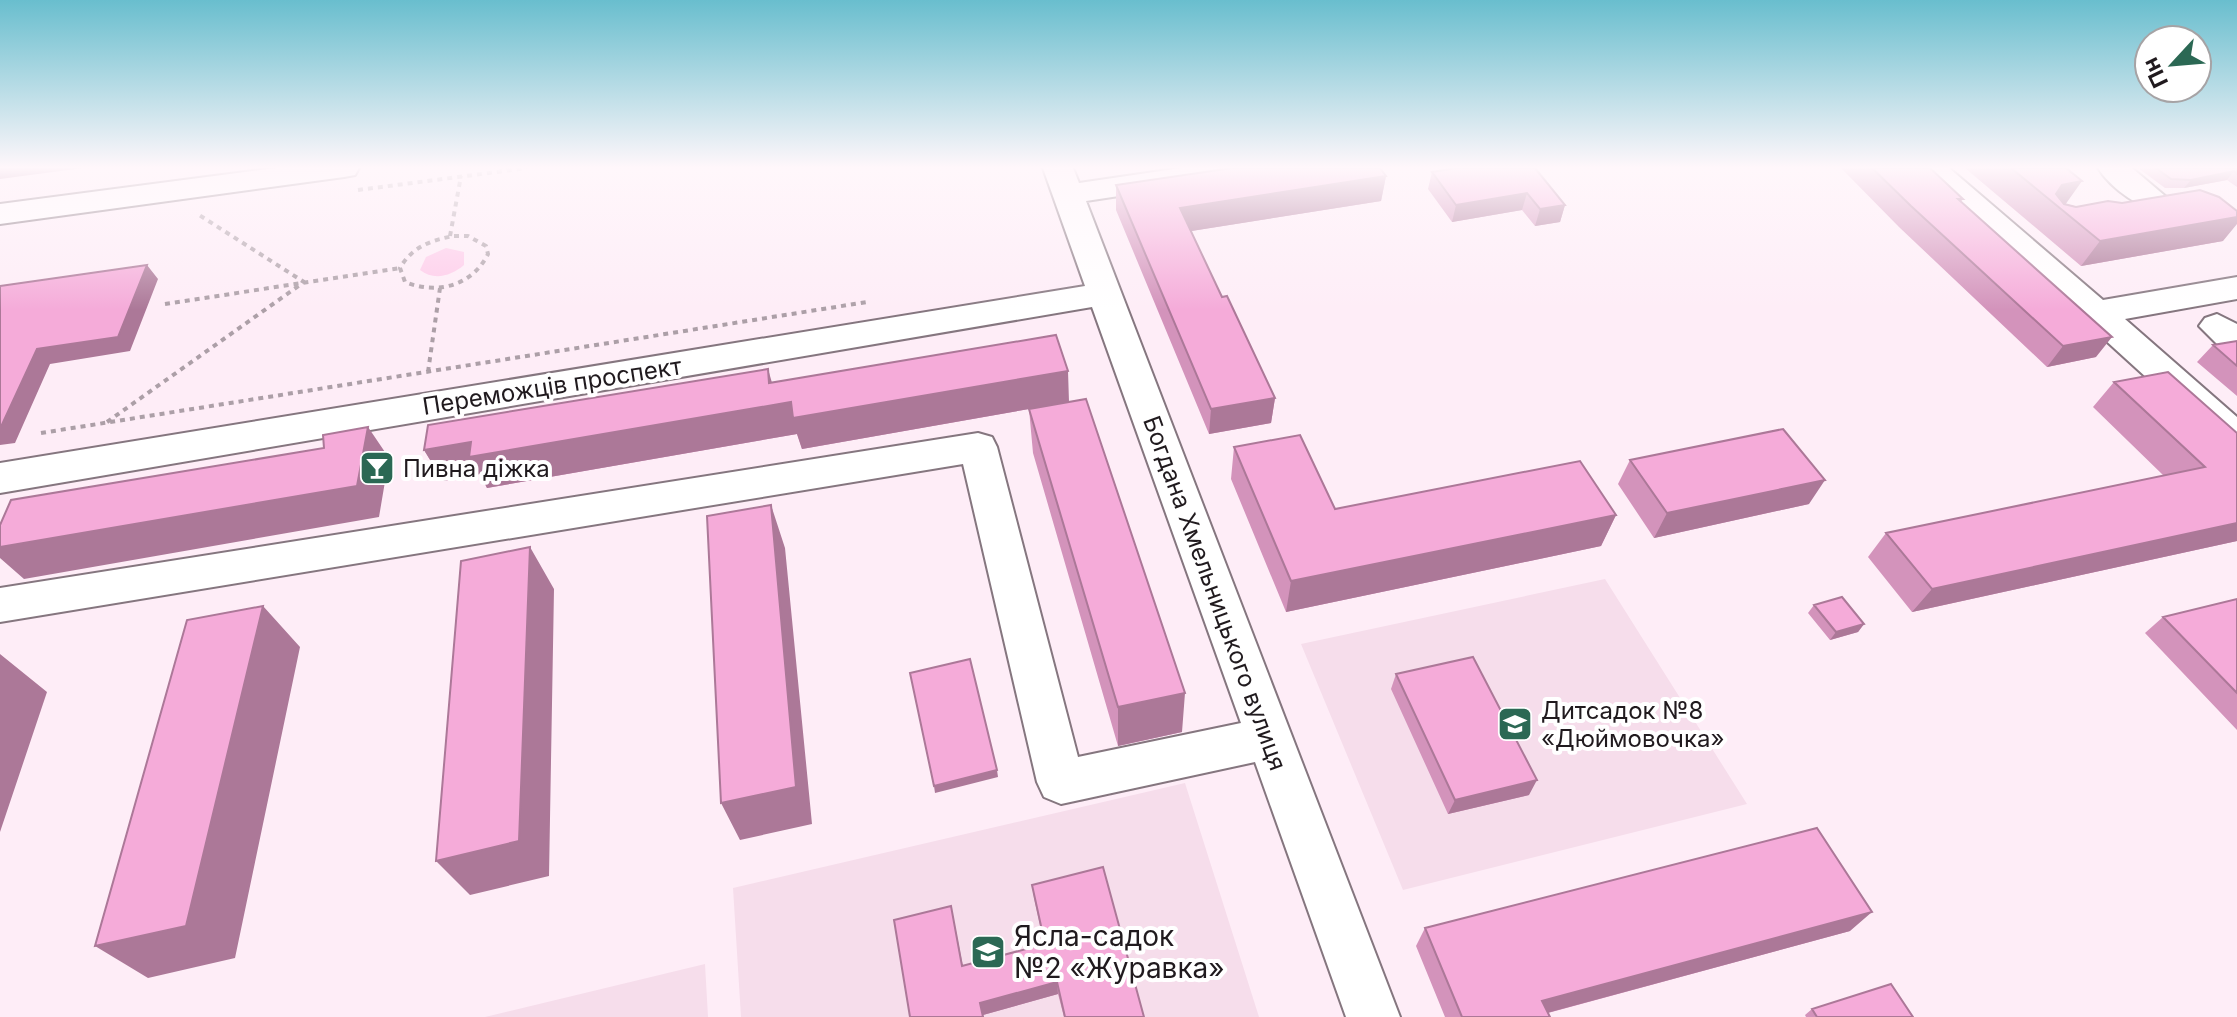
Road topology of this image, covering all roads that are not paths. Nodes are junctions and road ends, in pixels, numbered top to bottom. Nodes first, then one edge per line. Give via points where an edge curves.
1 (1075, 215) edge
2 (1985, 215) edge
3 (2237, 288) edge
4 (1103, 294) junction
5 (2096, 313) junction
6 (2237, 438) edge
7 (1, 481) edge
8 (0, 605) edge
9 (1269, 738) junction
10 (1373, 1017) edge

1 - 4 street, Богдана Хмельницького вулиця
2 - 5 street
3 - 5 street
4 - 7 street, Переможців проспект
4 - 9 street, Богдана Хмельницького вулиця
5 - 6 street
8 - 9 street via 978,447 1061,782
9 - 10 street, Богдана Хмельницького вулиця

